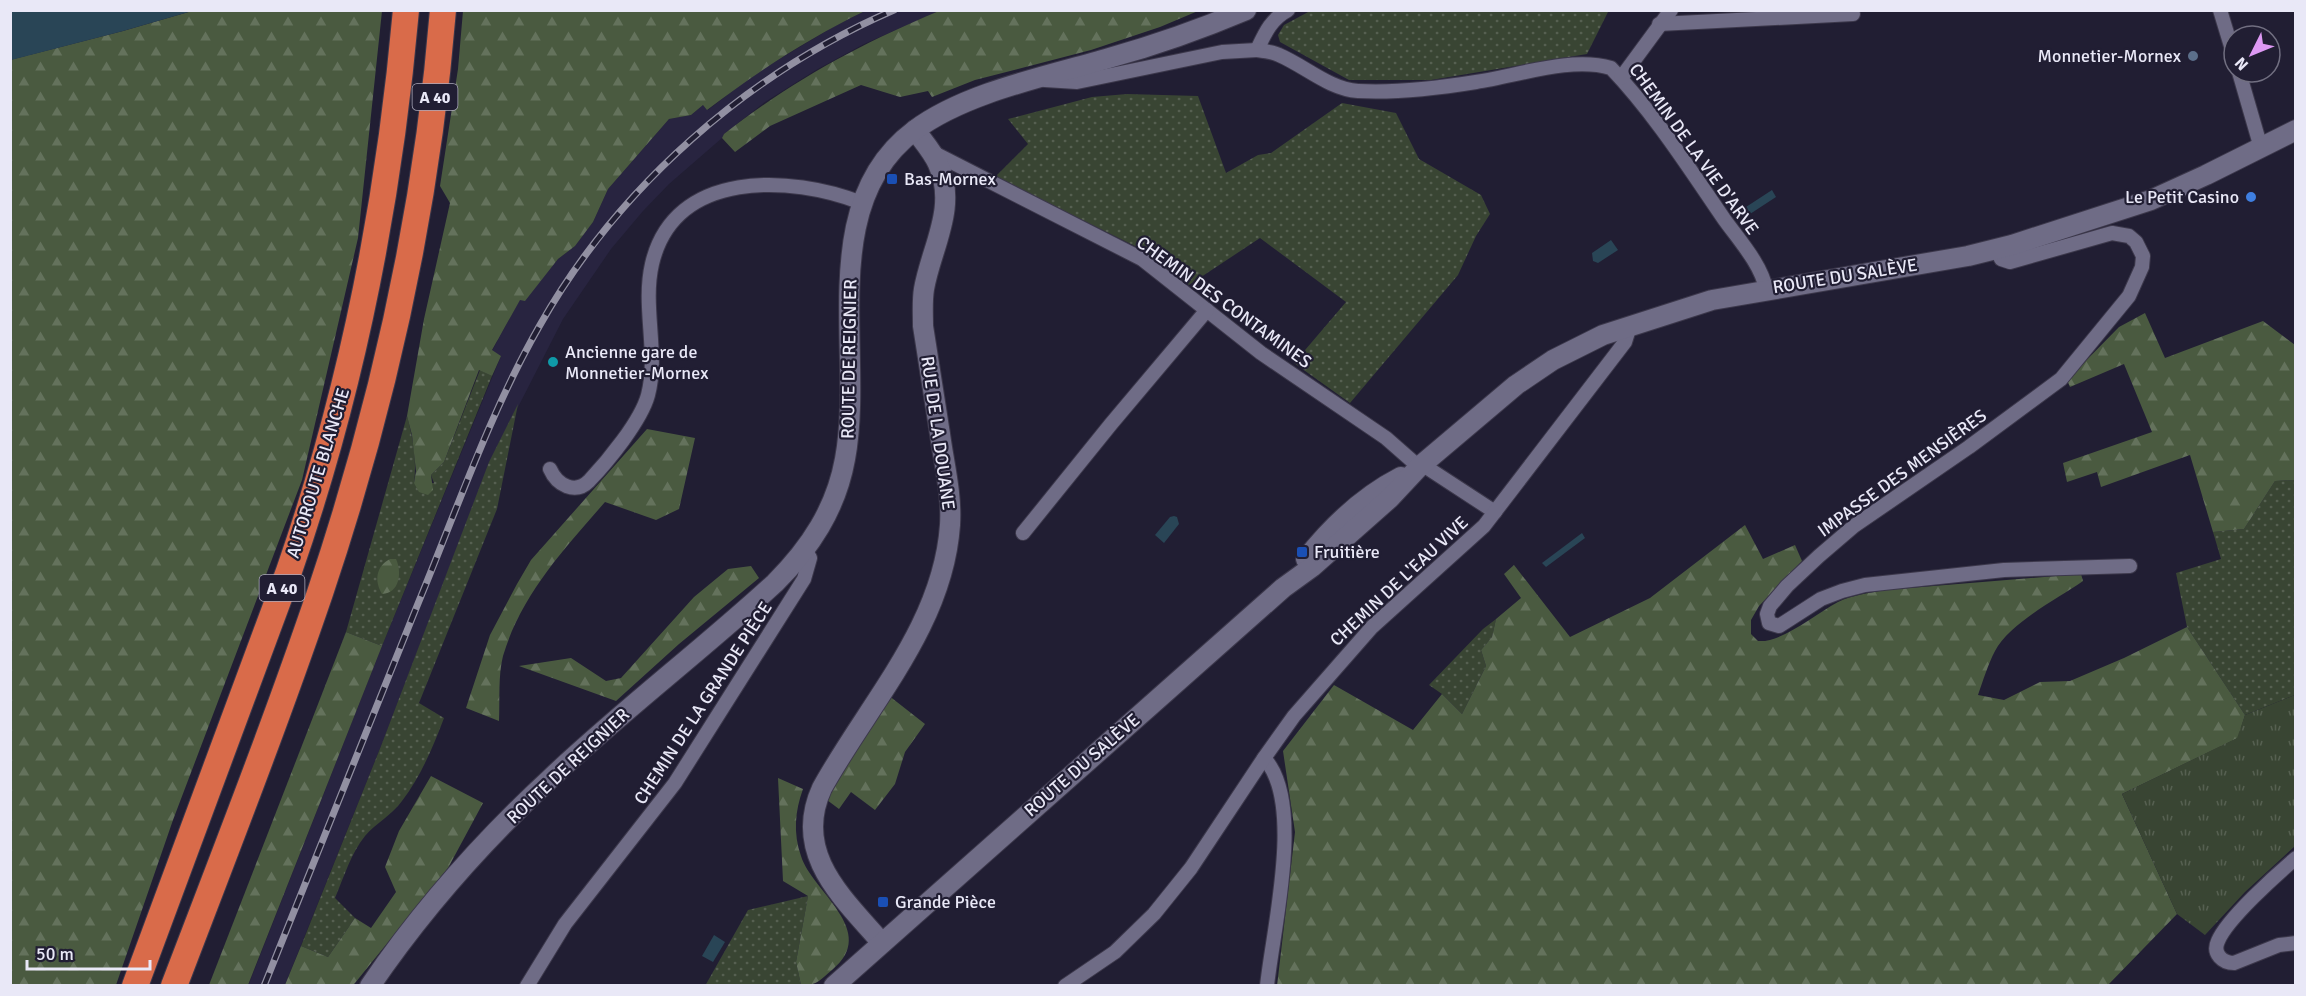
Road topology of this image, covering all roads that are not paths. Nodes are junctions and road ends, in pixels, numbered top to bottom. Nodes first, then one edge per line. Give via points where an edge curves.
1 (406, 10) edge
2 (443, 10) edge
3 (1246, 10) edge
4 (1288, 10) edge
5 (1671, 10) edge
6 (1853, 14) dead end
7 (1659, 24) junction
8 (1257, 50) junction
9 (1621, 78) junction
10 (1034, 80) junction
11 (2242, 84) edge
12 (915, 130) junction
13 (2295, 130) edge
14 (2261, 148) junction
15 (931, 152) junction
16 (862, 203) junction
17 (1996, 249) junction
18 (1766, 289) junction
19 (1207, 310) junction
20 (1630, 326) junction
21 (1421, 466) junction
22 (550, 469) dead end
23 (1495, 512) junction
24 (1023, 533) dead end
25 (806, 550) junction
26 (2130, 566) dead end
27 (1264, 758) junction
28 (2295, 858) edge
29 (882, 943) junction
30 (2295, 943) edge
31 (135, 986) edge
32 (174, 986) edge
33 (370, 986) edge
34 (526, 986) edge
35 (834, 986) edge
36 (1065, 986) edge
37 (1267, 986) edge

1 - 31 highway, AUTOROUTE BLANCHE / A 40 via 386,179 345,384 309,513
2 - 32 highway, AUTOROUTE BLANCHE / A 40 via 421,183 378,394 341,526 285,693
3 - 10 main road, ROUTE DE REIGNIER via 1154,45
4 - 8 street via 1272,22
5 - 7 street
6 - 7 street
7 - 9 street
8 - 9 street, CHEMIN DE LA VIE D'ARVE via 1278,55 1330,83 1357,91 1457,85 1575,65 1600,64
8 - 10 street, CHEMIN DE LA VIE D'ARVE via 1222,52 1077,82
9 - 18 street, CHEMIN DE LA VIE D'ARVE via 1746,251
10 - 12 main road, ROUTE DE REIGNIER via 960,105
11 - 14 street
12 - 15 main road, RUE DE LA DOUANE
12 - 16 main road, ROUTE DE REIGNIER via 891,151
13 - 14 main road, ROUTE DU SALÈVE
14 - 17 main road, ROUTE DU SALÈVE via 2151,200
15 - 19 street, CHEMIN DES CONTAMINES via 1142,259
15 - 29 main road, RUE DE LA DOUANE via 941,172 945,201 938,245 924,290 923,326 949,498 950,525 944,559 936,593 914,642 833,767 813,812 814,845 824,872
16 - 22 street via 816,189 756,185 704,196 686,209 669,226 652,264 652,369 643,408 585,484 570,488 557,481
16 - 25 main road, ROUTE DE REIGNIER via 851,254 852,386 845,460 829,510
17 - 18 main road, ROUTE DU SALÈVE
17 - 26 street, IMPASSE DES MENSIÈRES via 2001,259 2010,262 2121,233 2136,242 2143,256 2129,296 2061,379 1819,555 1770,606 1769,623 1779,626 1821,599 1865,585 2004,570
18 - 20 main road, ROUTE DU SALÈVE via 1712,300
19 - 21 street, CHEMIN DES CONTAMINES
19 - 24 street
20 - 21 main road, ROUTE DU SALÈVE via 1578,347 1534,372
20 - 23 street, CHEMIN DE L'EAU VIVE via 1625,342
21 - 23 street, CHEMIN DES CONTAMINES
21 - 29 main road, ROUTE DU SALÈVE via 1383,487 1347,516 1317,545 1284,588
23 - 27 street, CHEMIN DE L'EAU VIVE via 1372,627 1294,716
25 - 33 main road, ROUTE DE REIGNIER via 762,595 551,777 466,865
25 - 34 street, CHEMIN DE LA GRANDE PIÈCE via 810,566 804,579 675,783 571,915
27 - 36 street, CHEMIN DE L'EAU VIVE via 1203,852 1154,915 1115,952
27 - 37 street via 1275,775 1285,818
28 - 30 street via 2234,920 2217,942 2216,950 2220,958 2234,963 2279,945
29 - 35 main road, ROUTE DU SALÈVE

